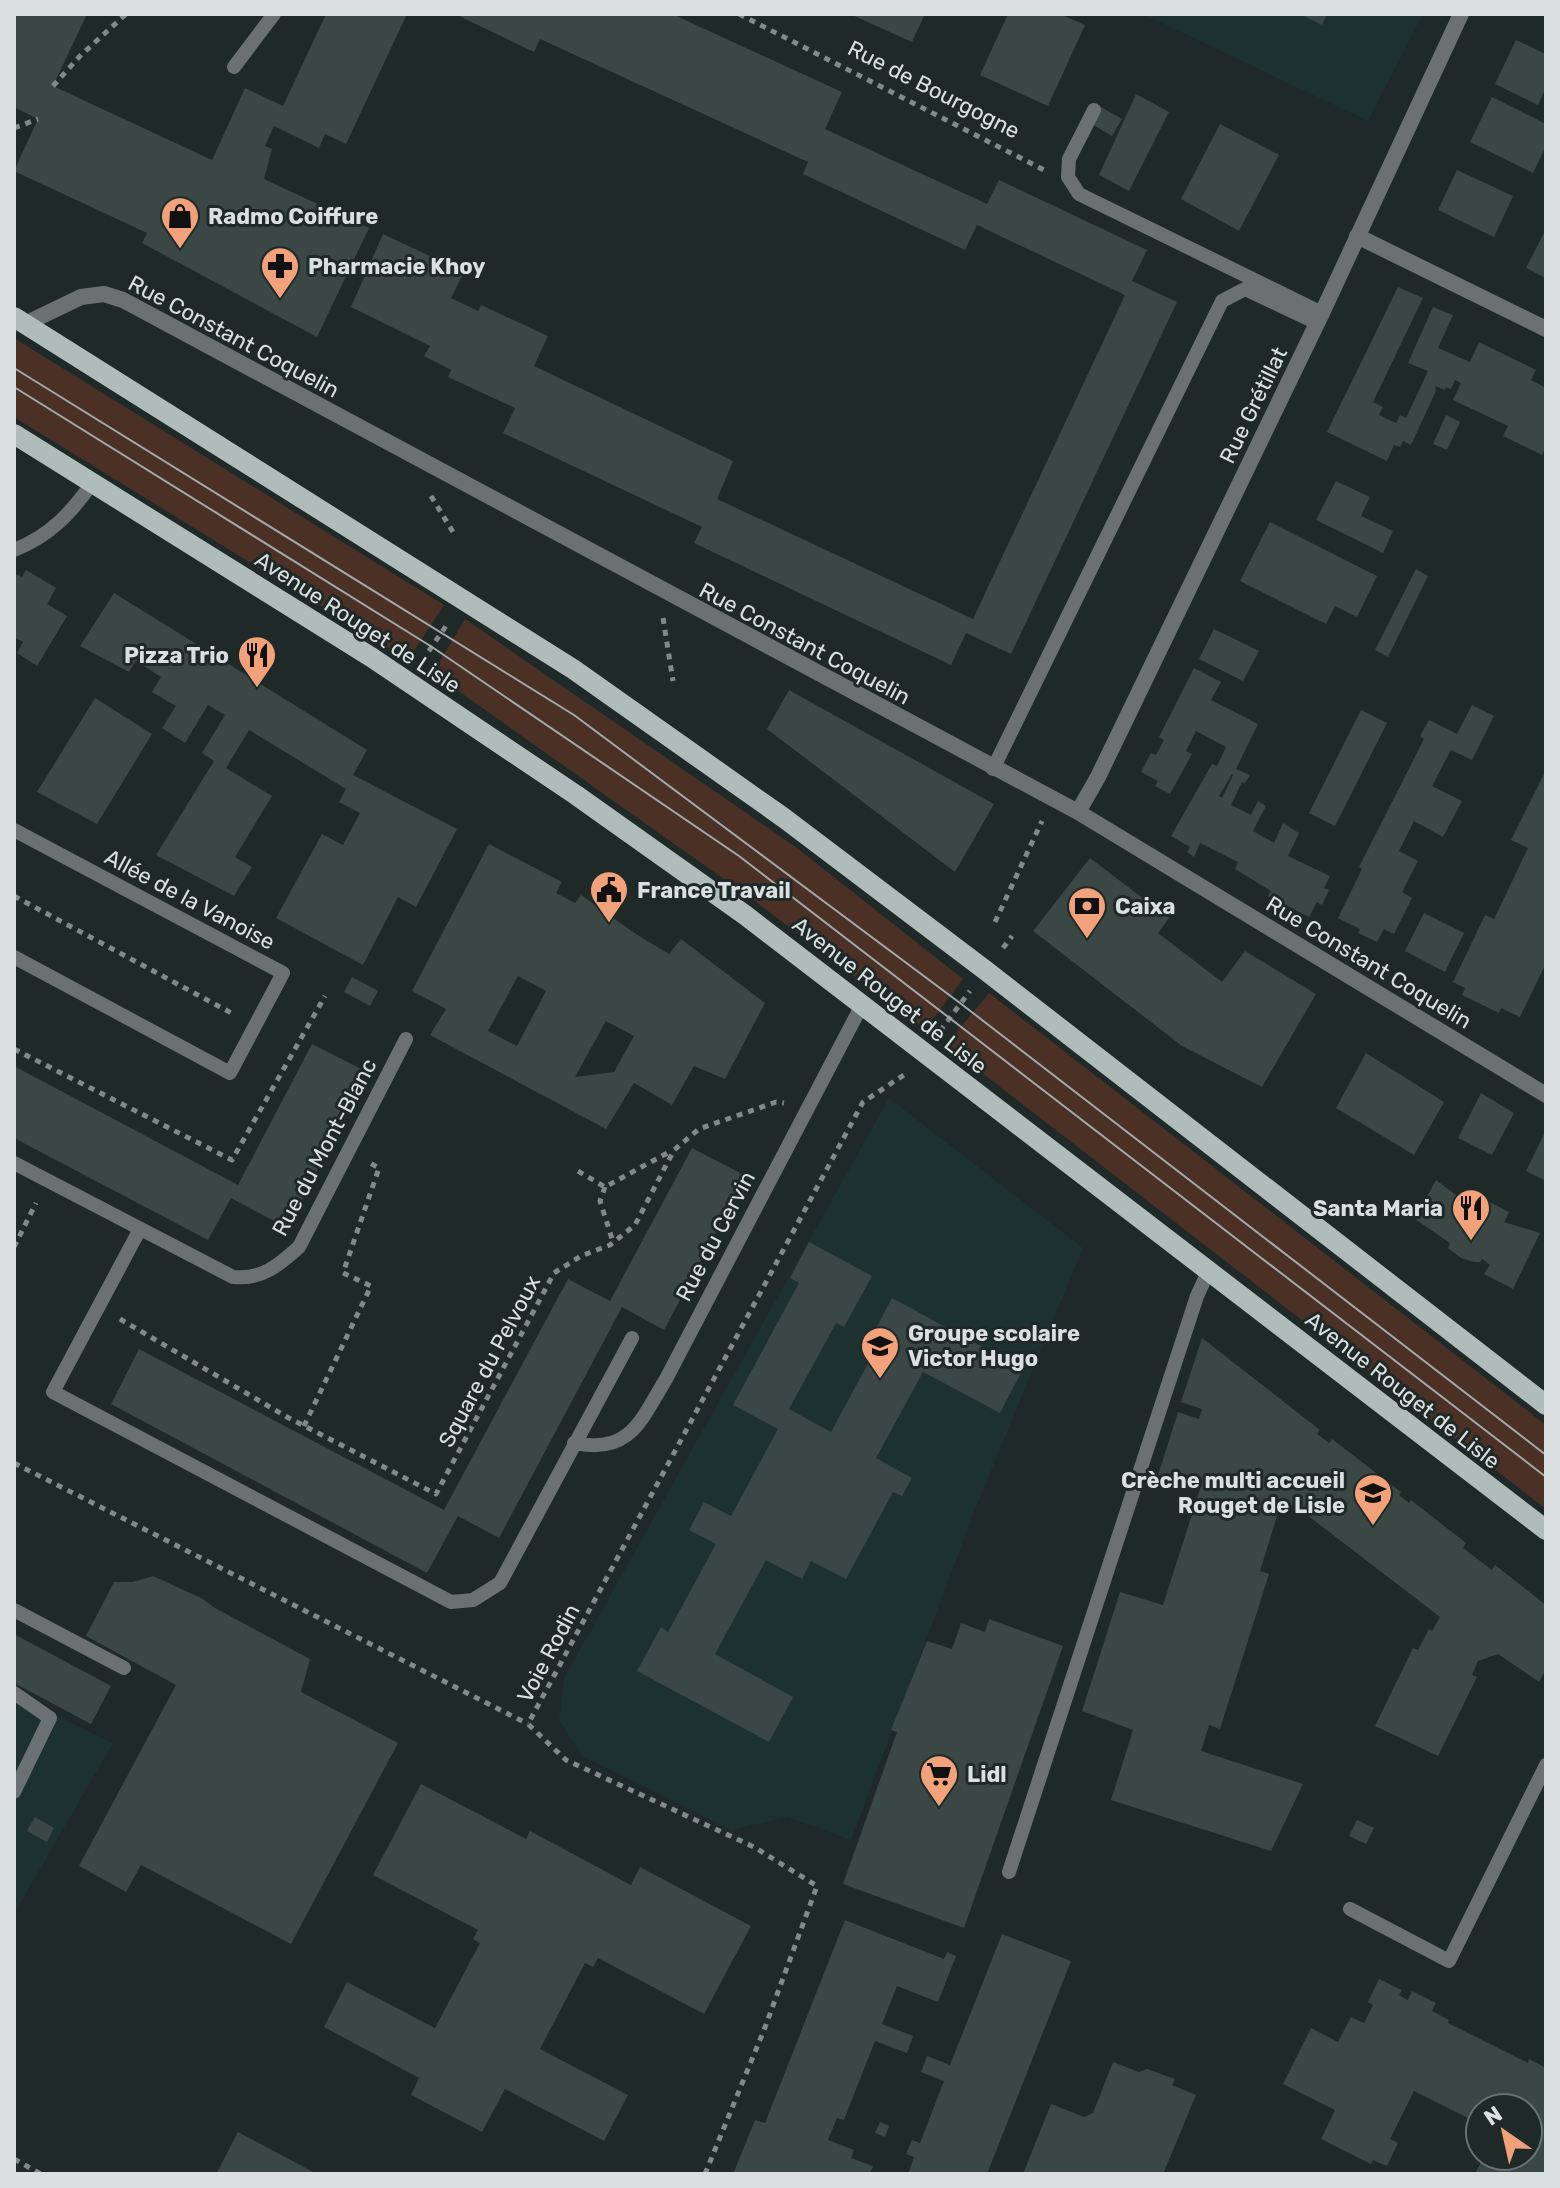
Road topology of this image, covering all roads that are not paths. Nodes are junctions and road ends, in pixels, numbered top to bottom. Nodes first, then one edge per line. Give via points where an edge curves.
1 (274, 14) edge
2 (1461, 14) edge
3 (234, 67) dead end
4 (1094, 110) dead end
5 (1357, 236) junction
6 (1319, 318) junction
7 (20, 320) edge
8 (1546, 329) edge
9 (14, 434) edge
10 (93, 482) junction
11 (14, 550) edge
12 (993, 769) junction
13 (1078, 812) junction
14 (14, 830) edge
15 (14, 957) edge
16 (863, 1003) junction
17 (406, 1039) dead end
18 (1546, 1095) edge
19 (14, 1163) edge
20 (140, 1229) junction
21 (1209, 1270) junction
22 (632, 1338) dead end
23 (1546, 1405) edge
24 (574, 1443) junction
25 (1546, 1530) edge
26 (14, 1610) edge
27 (124, 1668) dead end
28 (14, 1693) edge
29 (1546, 1765) edge
30 (14, 1792) edge
31 (1009, 1872) dead end
32 (1350, 1909) dead end

1 - 3 lane
2 - 5 street, Rue Grétillat
4 - 6 lane via 1069,159 1068,177 1079,194
5 - 6 street, Rue Grétillat
5 - 8 street
6 - 12 lane via 1245,289 1222,301
6 - 13 street, Rue Grétillat
7 - 12 street, Rue Constant Coquelin via 81,297 104,294 123,300
7 - 23 main road via 573,669 784,818
9 - 10 main road, Avenue Rouget de Lisle
10 - 11 lane via 53,529
10 - 16 main road, Avenue Rouget de Lisle via 408,682 693,878
12 - 13 street, Rue Constant Coquelin
13 - 18 street, Rue Constant Coquelin
14 - 15 lane, Allée de la Vanoise via 283,973 230,1073
16 - 21 main road, Avenue Rouget de Lisle
16 - 24 lane, Rue du Cervin via 633,1433 596,1448
17 - 20 lane, Rue du Mont-Blanc via 299,1247 272,1271 233,1277
19 - 20 lane, Rue du Mont-Blanc
20 - 24 lane via 53,1392 451,1602 473,1600 500,1583
21 - 25 main road, Avenue Rouget de Lisle
21 - 31 lane
22 - 24 lane
26 - 27 lane
28 - 30 lane via 50,1718
29 - 32 lane via 1449,1961

